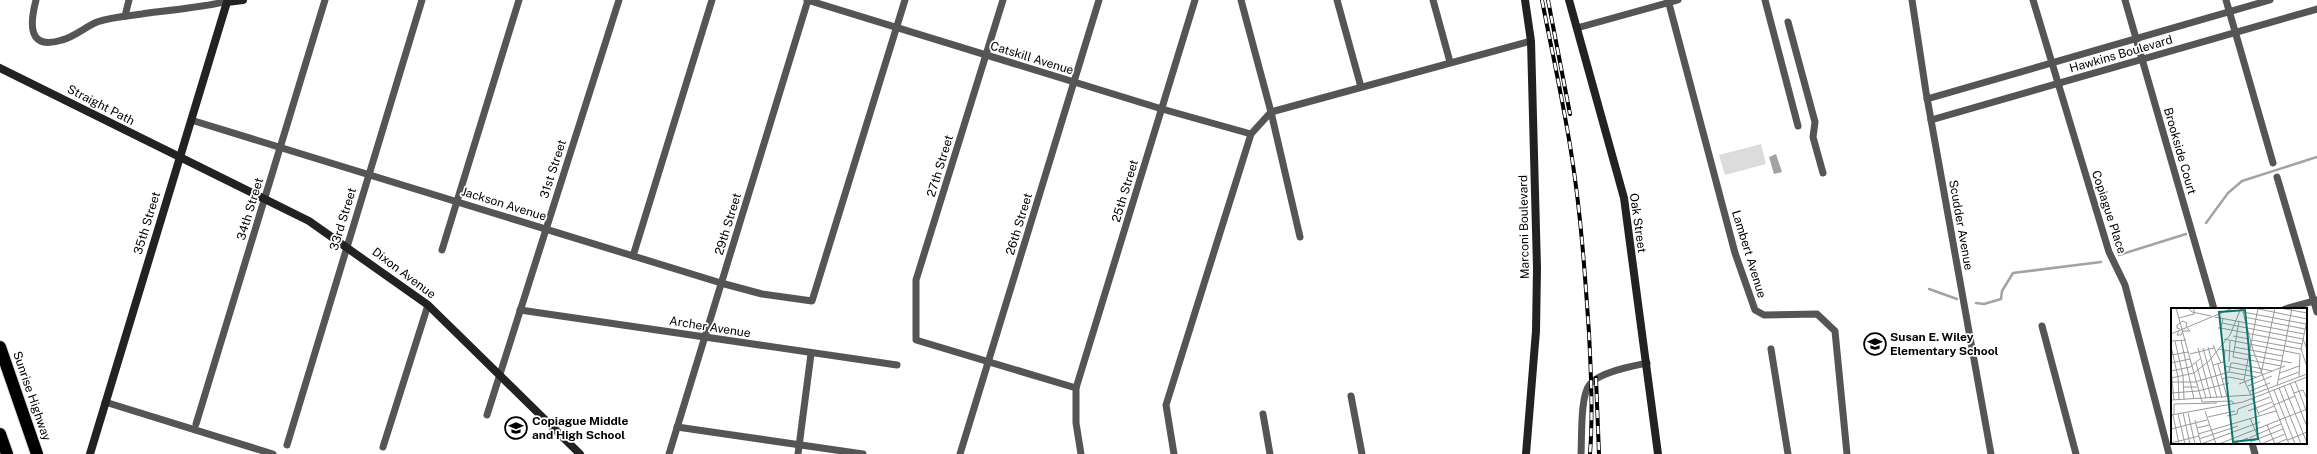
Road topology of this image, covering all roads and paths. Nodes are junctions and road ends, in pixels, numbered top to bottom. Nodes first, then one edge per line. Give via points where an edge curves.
1 (36, 0) edge
2 (130, 0) edge
3 (243, 0) edge
4 (325, 0) edge
5 (422, 0) edge
6 (519, 0) edge
7 (619, 0) edge
8 (712, 0) edge
9 (807, 0) edge
10 (905, 0) edge
11 (1003, 0) edge
12 (1100, 0) edge
13 (1195, 0) edge
14 (1241, 0) edge
15 (1337, 0) edge
16 (1433, 0) edge
17 (1525, 0) edge
18 (1569, 0) edge
19 (1678, 0) edge
20 (1765, 0) edge
21 (1912, 0) edge
22 (2033, 0) edge
23 (2125, 0) edge
24 (2226, 0) edge
25 (2270, 0) edge
26 (228, 1) edge
27 (1669, 1) edge
28 (2317, 9) edge
29 (2229, 12) junction
30 (125, 16) junction
31 (1788, 22) dead end
32 (897, 28) junction
33 (1577, 28) junction
34 (2235, 32) junction
35 (2136, 39) junction
36 (1530, 41) junction
37 (985, 55) junction
38 (2142, 59) junction
39 (1450, 62) junction
40 (2052, 63) junction
41 (0, 68) edge
42 (1074, 82) junction
43 (2058, 84) junction
44 (1361, 87) junction
45 (1927, 99) junction
46 (1162, 109) junction
47 (1271, 112) junction
48 (191, 120) junction
49 (1931, 120) junction
50 (1798, 126) dead end
51 (1251, 134) junction
52 (280, 148) junction
53 (179, 158) junction
54 (2273, 163) dead end
55 (1823, 173) dead end
56 (368, 174) junction
57 (2277, 177) dead end
58 (264, 199) junction
59 (457, 201) junction
60 (545, 229) junction
61 (1300, 237) dead end
62 (346, 246) junction
63 (442, 250) dead end
64 (633, 256) junction
65 (721, 283) junction
66 (2315, 300) edge
67 (428, 305) junction
68 (2214, 308) edge
69 (2288, 308) edge
70 (520, 310) junction
71 (2317, 312) edge
72 (2042, 326) dead end
73 (704, 338) junction
74 (0, 347) edge
75 (1771, 349) dead end
76 (811, 354) junction
77 (988, 362) junction
78 (1647, 363) junction
79 (897, 365) dead end
80 (499, 375) junction
81 (1076, 388) junction
82 (1351, 396) dead end
83 (105, 402) junction
84 (1263, 414) dead end
85 (487, 415) dead end
86 (196, 424) dead end
87 (677, 427) junction
88 (0, 434) edge
89 (2252, 444) edge
90 (287, 445) dead end
91 (799, 445) junction
92 (383, 447) dead end
93 (7, 454) edge
94 (37, 454) edge
95 (90, 454) edge
96 (273, 454) edge
97 (580, 454) edge
98 (669, 454) edge
99 (798, 454) edge
100 (863, 454) edge
101 (960, 454) edge
102 (1081, 454) edge
103 (1174, 454) edge
104 (1270, 454) edge
105 (1362, 454) edge
106 (1526, 454) edge
107 (1581, 454) edge
108 (1658, 454) edge
109 (1788, 454) edge
110 (1847, 454) edge
111 (1991, 454) edge
112 (2076, 454) edge
113 (2169, 454) edge
114 (2255, 454) edge

1 - 30 street via 31,17 31,30 35,37 42,41 62,40 97,22
2 - 30 street
3 - 26 main road
4 - 52 street, 34th Street
5 - 56 street, 33rd Street
6 - 59 street
7 - 60 street, 31st Street
8 - 64 street
9 - 32 street, Catskill Avenue
9 - 65 street, 29th Street
10 - 32 street
11 - 37 street, 27th Street
12 - 42 street, 26th Street
13 - 46 street, 25th Street
14 - 47 street
15 - 44 street
16 - 39 street
17 - 36 main road, Marconi Boulevard
18 - 33 main road, Oak Street
19 - 27 street
20 - 50 street
21 - 45 street, Scudder Avenue
22 - 40 street, Copiague Place
23 - 35 street, Brookside Court
24 - 29 street
25 - 29 street, Hawkins Boulevard
26 - 30 street
26 - 48 main road, 35th Street
27 - 33 street
27 - 110 street, Lambert Avenue via 1735,254 1755,310 1764,315 1817,314 1835,331
28 - 34 street, Hawkins Boulevard
29 - 34 street
29 - 35 street, Hawkins Boulevard
31 - 55 street via 1815,122 1813,137
32 - 37 street, Catskill Avenue
32 - 65 street, Jackson Avenue via 812,301 762,294
33 - 78 main road, Oak Street via 1624,198
34 - 38 street, Hawkins Boulevard
34 - 54 street
35 - 38 street, Brookside Court
35 - 40 street, Hawkins Boulevard
36 - 39 street
36 - 106 main road, Marconi Boulevard via 1537,268 1536,331
37 - 42 street, Catskill Avenue
37 - 77 street, 27th Street via 916,280 916,340
38 - 43 street, Hawkins Boulevard
38 - 68 street, Brookside Court
39 - 44 street
40 - 43 street, Copiague Place
40 - 45 street, Hawkins Boulevard
41 - 53 main road, Straight Path
42 - 46 street, Catskill Avenue
42 - 77 street, 26th Street
43 - 49 street, Hawkins Boulevard
43 - 113 street, Copiague Place via 2109,252 2125,285
44 - 47 street
45 - 49 street, Scudder Avenue
46 - 51 street, Catskill Avenue
46 - 81 street, 25th Street
47 - 51 street
47 - 61 street
48 - 52 street, Jackson Avenue
48 - 53 main road, 35th Street
49 - 111 street, Scudder Avenue
51 - 103 street via 1166,405
52 - 56 street, Jackson Avenue
52 - 58 street, 34th Street
53 - 58 main road, Dixon Avenue
53 - 83 main road, 35th Street
56 - 59 street, Jackson Avenue
56 - 62 street, 33rd Street
57 - 66 street
58 - 62 main road, Dixon Avenue via 308,221
58 - 86 street, 34th Street
59 - 60 street, Jackson Avenue
59 - 63 street
60 - 64 street, Jackson Avenue
60 - 70 street, 31st Street
62 - 67 main road, Dixon Avenue
62 - 90 street, 33rd Street
64 - 65 street, Jackson Avenue
65 - 73 street, 29th Street
66 - 69 street
66 - 71 street
67 - 80 main road, Dixon Avenue
67 - 92 street
70 - 73 street, Archer Avenue
70 - 80 street, 31st Street
72 - 112 street
73 - 76 street, Archer Avenue
73 - 87 street, 29th Street
74 - 94 highway, Sunrise Highway
75 - 109 street
76 - 79 street, Archer Avenue
76 - 91 street
77 - 81 street
77 - 101 street, 26th Street
78 - 107 street via 1616,370 1590,383 1585,392
78 - 108 main road, Oak Street
80 - 85 street, 31st Street
80 - 97 main road, Dixon Avenue
81 - 102 street, 25th Street via 1076,423
82 - 105 street
83 - 95 main road, 35th Street
83 - 96 street
84 - 104 street
87 - 91 street
87 - 98 street, 29th Street
88 - 93 highway
89 - 114 street
91 - 99 street
91 - 100 street

